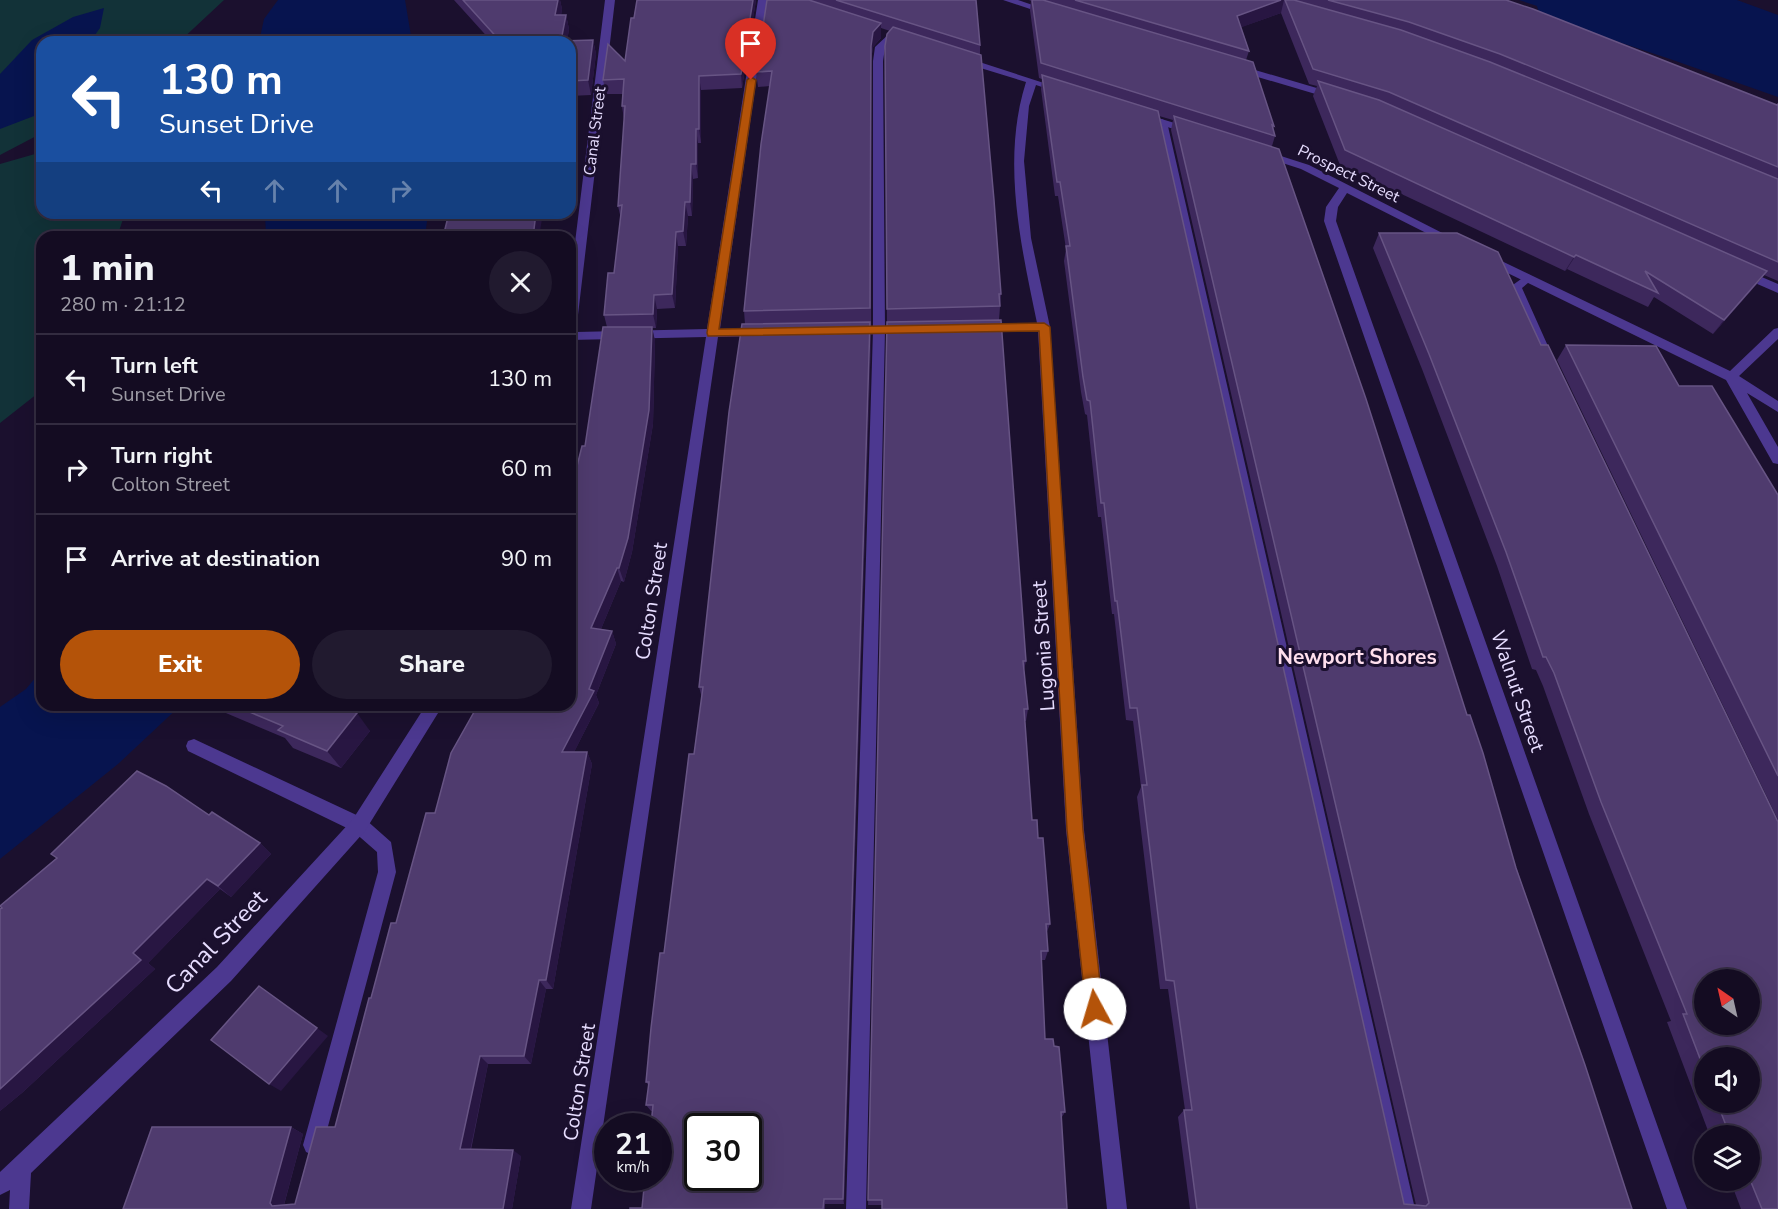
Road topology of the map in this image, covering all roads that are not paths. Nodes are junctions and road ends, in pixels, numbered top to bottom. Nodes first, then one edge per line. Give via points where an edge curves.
1 (610, 0) edge
2 (764, 0) edge
3 (1008, 0) edge
4 (1064, 17) edge
5 (890, 36) edge
6 (956, 57) edge
7 (1221, 63) edge
8 (1032, 81) junction
9 (1054, 88) edge
10 (1345, 100) edge
11 (1130, 112) edge
12 (1162, 122) junction
13 (1206, 136) edge
14 (1250, 150) edge
15 (1344, 189) junction
16 (1735, 270) edge
17 (1528, 278) junction
18 (576, 284) edge
19 (1778, 289) edge
20 (1044, 327) junction
21 (973, 328) edge
22 (879, 330) junction
23 (914, 330) edge
24 (843, 331) edge
25 (772, 332) edge
26 (1778, 332) edge
27 (712, 333) junction
28 (576, 334) edge
29 (1731, 377) junction
30 (1557, 378) edge
31 (1778, 407) edge
32 (1778, 459) edge
33 (431, 711) edge
34 (194, 746) dead end
35 (359, 825) junction
36 (307, 1164) edge
37 (21, 1168) junction
38 (0, 1185) edge
39 (19, 1209) edge
40 (581, 1209) edge
41 (856, 1209) edge
42 (1117, 1209) edge
43 (1405, 1209) edge
44 (1677, 1209) edge

1 - 18 street, Canal Street
2 - 27 street, Colton Street
3 - 4 street
5 - 22 street via 880,47 878,61
6 - 8 street
7 - 10 street
8 - 9 street
8 - 20 street, Lugonia Street via 1024,106 1019,160 1025,238
11 - 12 street
12 - 13 street
12 - 43 street
14 - 15 street, Prospect Street via 1305,167
15 - 17 street, Prospect Street
15 - 44 street, Walnut Street via 1332,207 1330,221
16 - 19 street
17 - 29 street, Prospect Street
17 - 30 street via 1516,287
20 - 21 street
20 - 42 street, Lugonia Street via 1075,830
22 - 23 street
22 - 24 street
22 - 41 street
25 - 27 street
26 - 29 street
27 - 28 street
27 - 40 street, Colton Street
29 - 31 street, Prospect Street
29 - 32 street
33 - 35 street, Canal Street
34 - 35 street
35 - 36 street via 386,848 387,872
35 - 37 street, Canal Street via 224,974
37 - 38 street, Canal Street
37 - 39 street

